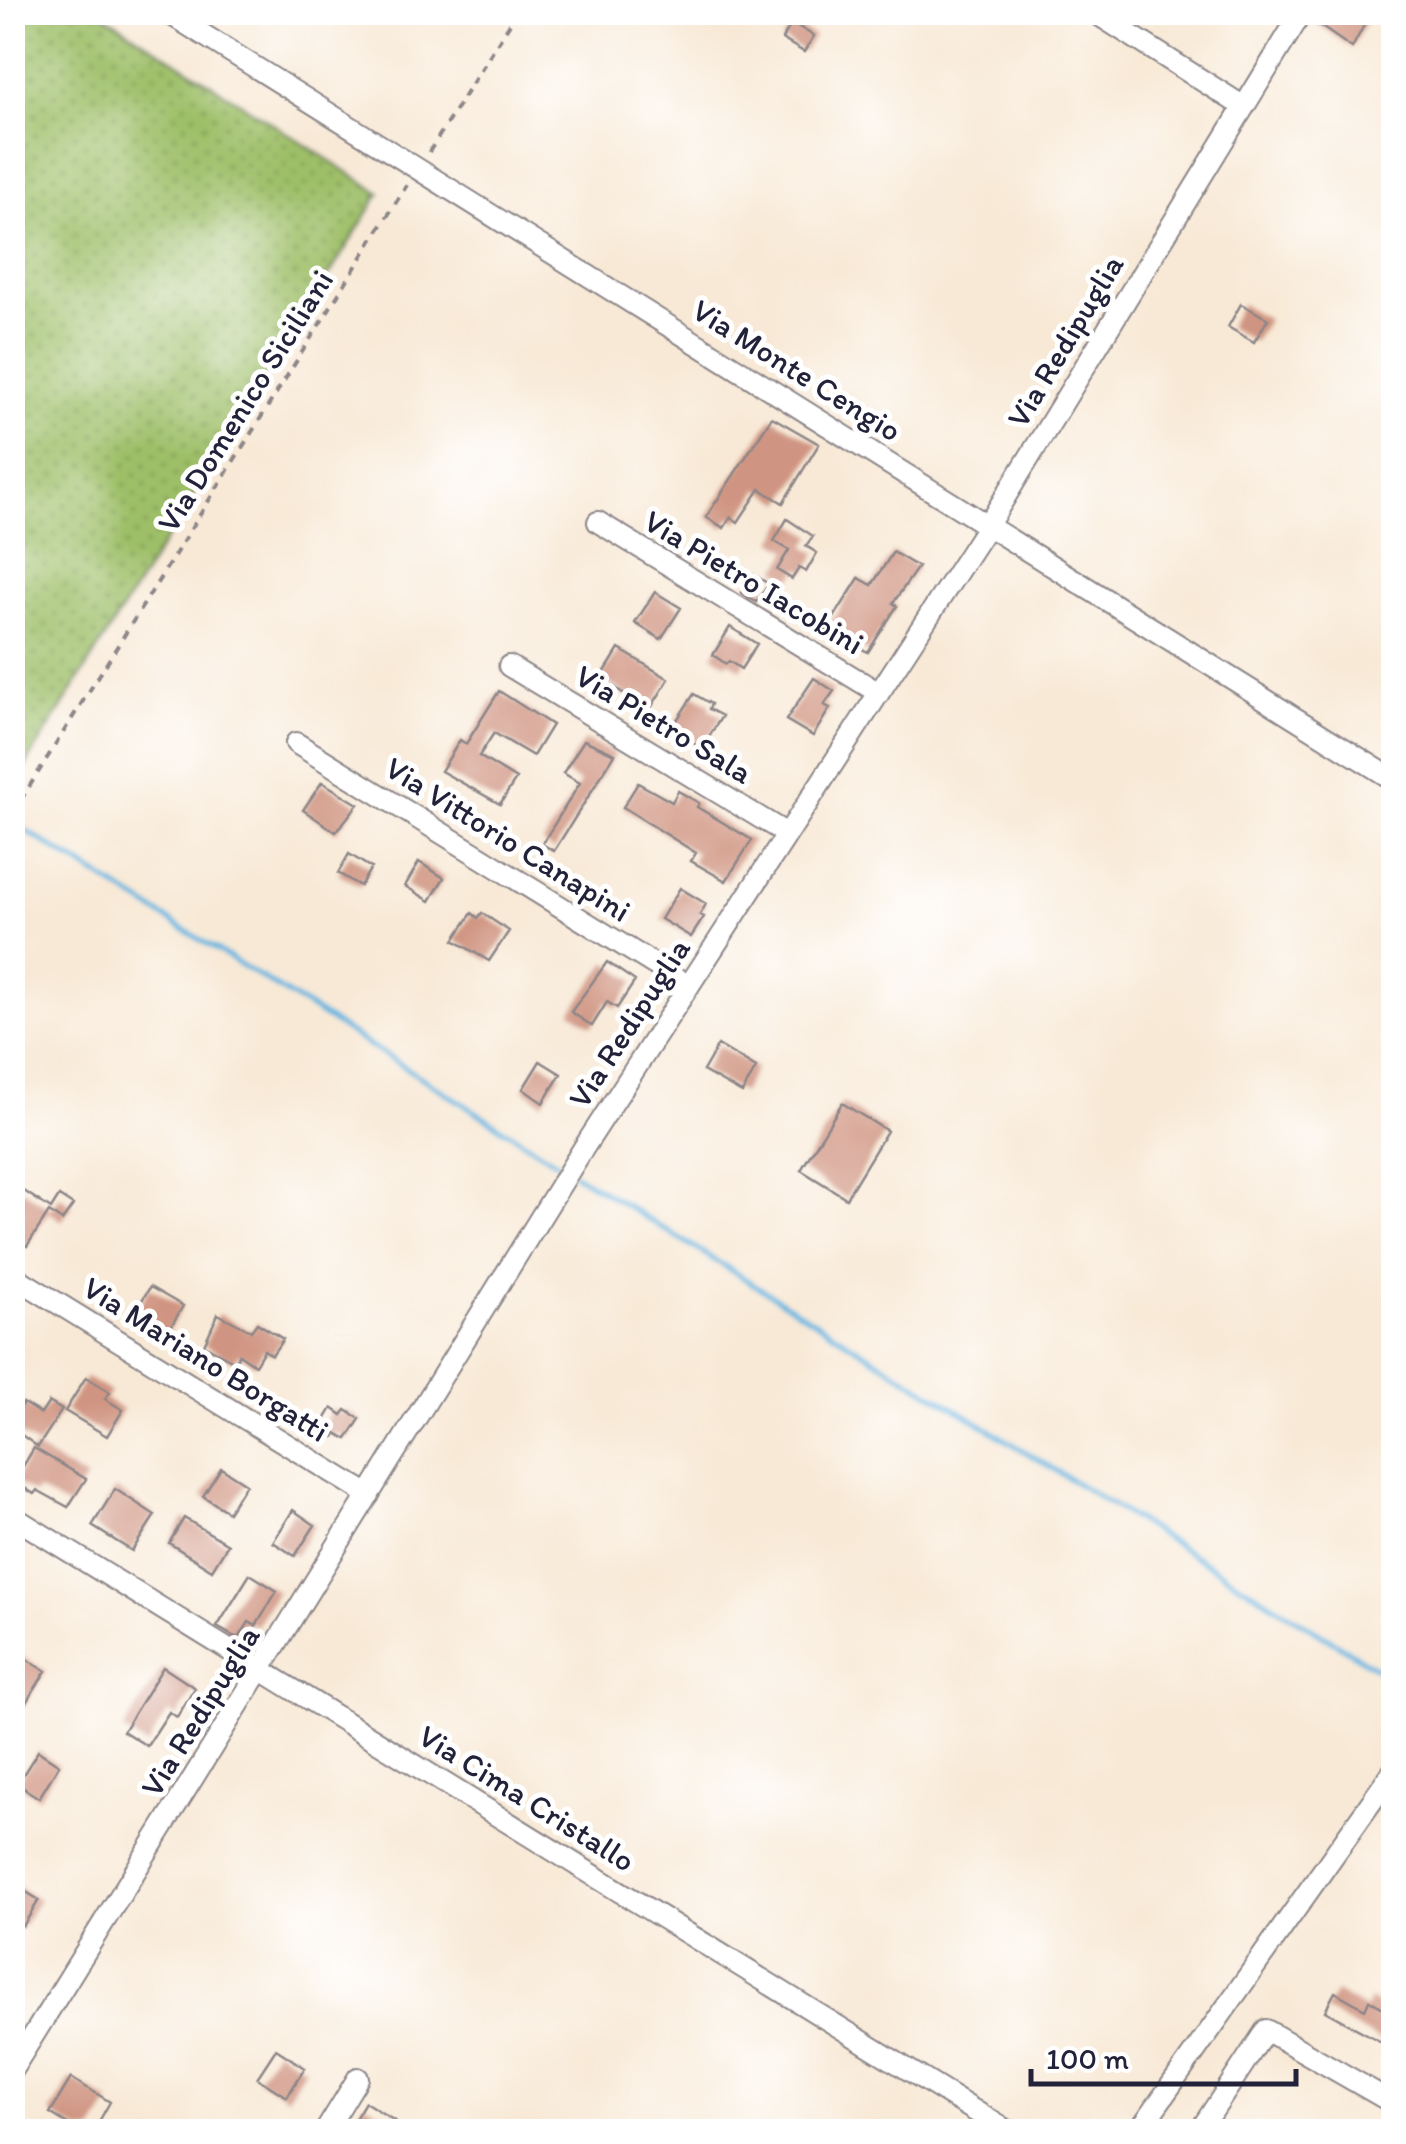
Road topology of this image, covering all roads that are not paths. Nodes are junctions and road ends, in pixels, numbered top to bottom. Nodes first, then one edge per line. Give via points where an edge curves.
1 (167, 12) edge
2 (1094, 12) edge
3 (1302, 12) edge
4 (1244, 107) junction
5 (598, 522) dead end
6 (988, 525) junction
7 (509, 666) dead end
8 (879, 693) junction
9 (296, 743) dead end
10 (1394, 780) edge
11 (788, 834) junction
12 (689, 986) junction
13 (12, 1275) edge
14 (369, 1495) junction
15 (12, 1516) edge
16 (260, 1669) junction
17 (1394, 1770) edge
18 (12, 2070) edge
19 (358, 2078) dead end
20 (1394, 2087) edge
21 (325, 2132) edge
22 (1010, 2132) edge
23 (1138, 2132) edge
24 (1199, 2132) edge

1 - 6 street, Via Monte Cengio
2 - 4 street
3 - 4 street, Via Redipuglia
4 - 6 street, Via Redipuglia
5 - 8 street, Via Pietro Iacobini
6 - 8 street, Via Redipuglia
6 - 10 street, Via Monte Cengio
7 - 11 street, Via Pietro Sala
8 - 11 street, Via Redipuglia
9 - 12 street, Via Vittorio Canapini
11 - 12 street, Via Redipuglia
12 - 14 street, Via Redipuglia
13 - 14 street, Via Mariano Borgatti
14 - 16 street, Via Redipuglia
15 - 16 street, Via Cima Cristallo
16 - 18 street, Via Redipuglia
16 - 22 street, Via Cima Cristallo
17 - 23 street
19 - 21 street
20 - 24 street via 1386,2099 1266,2030

